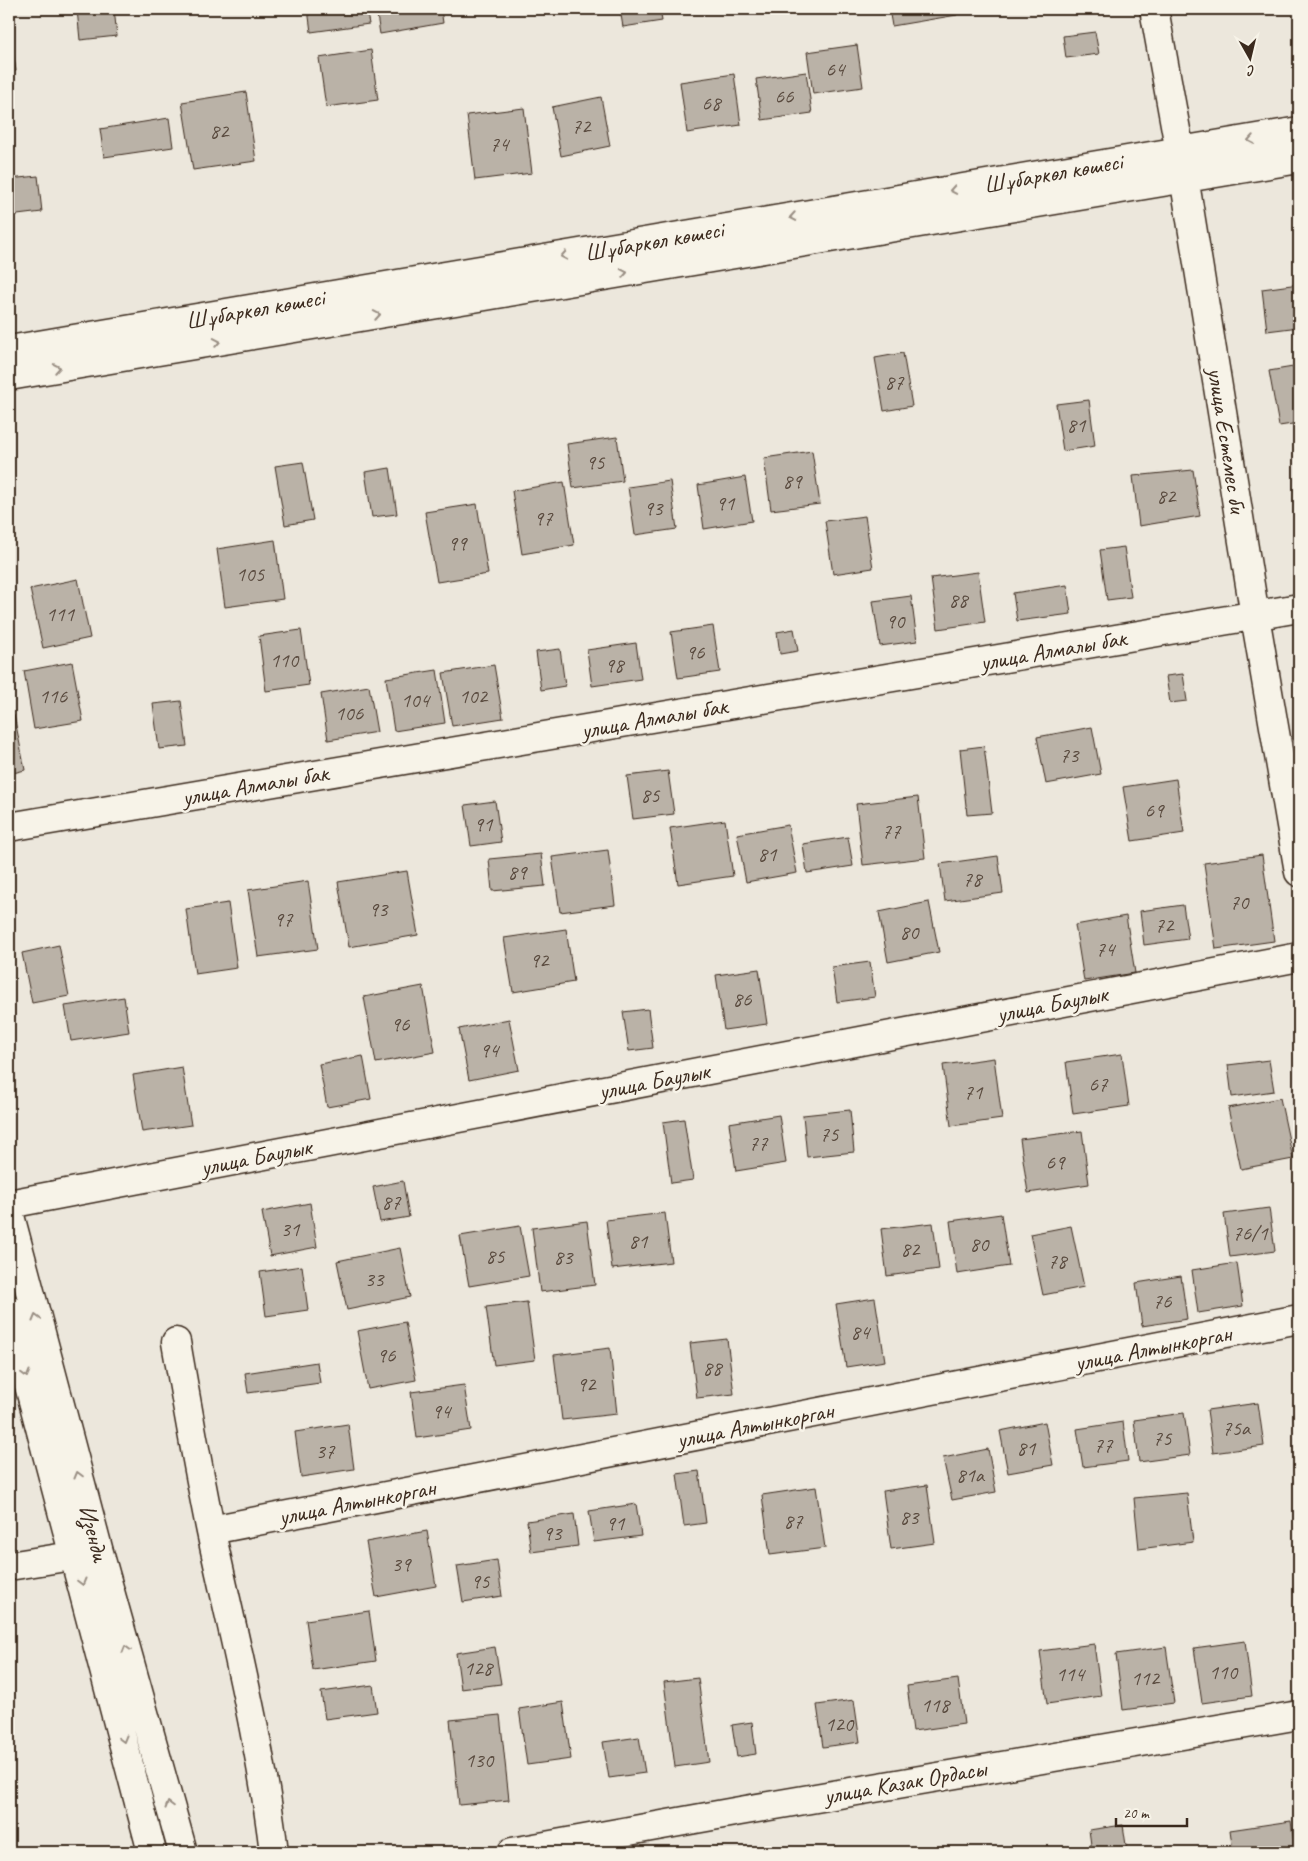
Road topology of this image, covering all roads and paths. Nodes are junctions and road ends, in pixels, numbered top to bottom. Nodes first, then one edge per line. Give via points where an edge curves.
1 (1154, 9) edge
2 (1299, 131) edge
3 (1180, 152) junction
4 (1299, 159) edge
5 (1185, 179) junction
6 (9, 350) edge
7 (9, 376) edge
8 (1299, 608) edge
9 (1255, 616) junction
10 (9, 827) edge
11 (1299, 872) edge
12 (1299, 957) edge
13 (9, 1204) edge
14 (9, 1212) edge
15 (9, 1310) edge
16 (1299, 1319) edge
17 (176, 1342) dead end
18 (211, 1530) junction
19 (87, 1554) junction
20 (9, 1566) edge
21 (1299, 1715) edge
22 (152, 1852) edge
23 (183, 1852) edge
24 (274, 1852) edge
25 (512, 1852) edge

1 - 3 street, улица Естемес би
2 -> 3 street, Шұбаркөл көшесі
3 - 5 street, улица Естемес би
3 -> 6 street, Шұбаркөл көшесі
4 - 5 street, Шұбаркөл көшесі
7 -> 5 street, Шұбаркөл көшесі
5 - 9 street, улица Естемес би
8 - 9 street, улица Алмалы бак
9 - 10 street, улица Алмалы бак
9 - 11 street, улица Естемес би
12 - 13 street, улица Баулык
19 -> 14 street, Изенди
15 -> 19 street, Изенди
16 - 18 street, улица Алтынкорган
17 - 18 street
18 - 24 street via 268,1798
19 - 20 street
19 -> 22 street, Изенди
23 -> 19 street, Изенди
21 - 25 street, улица Казак Ордасы

